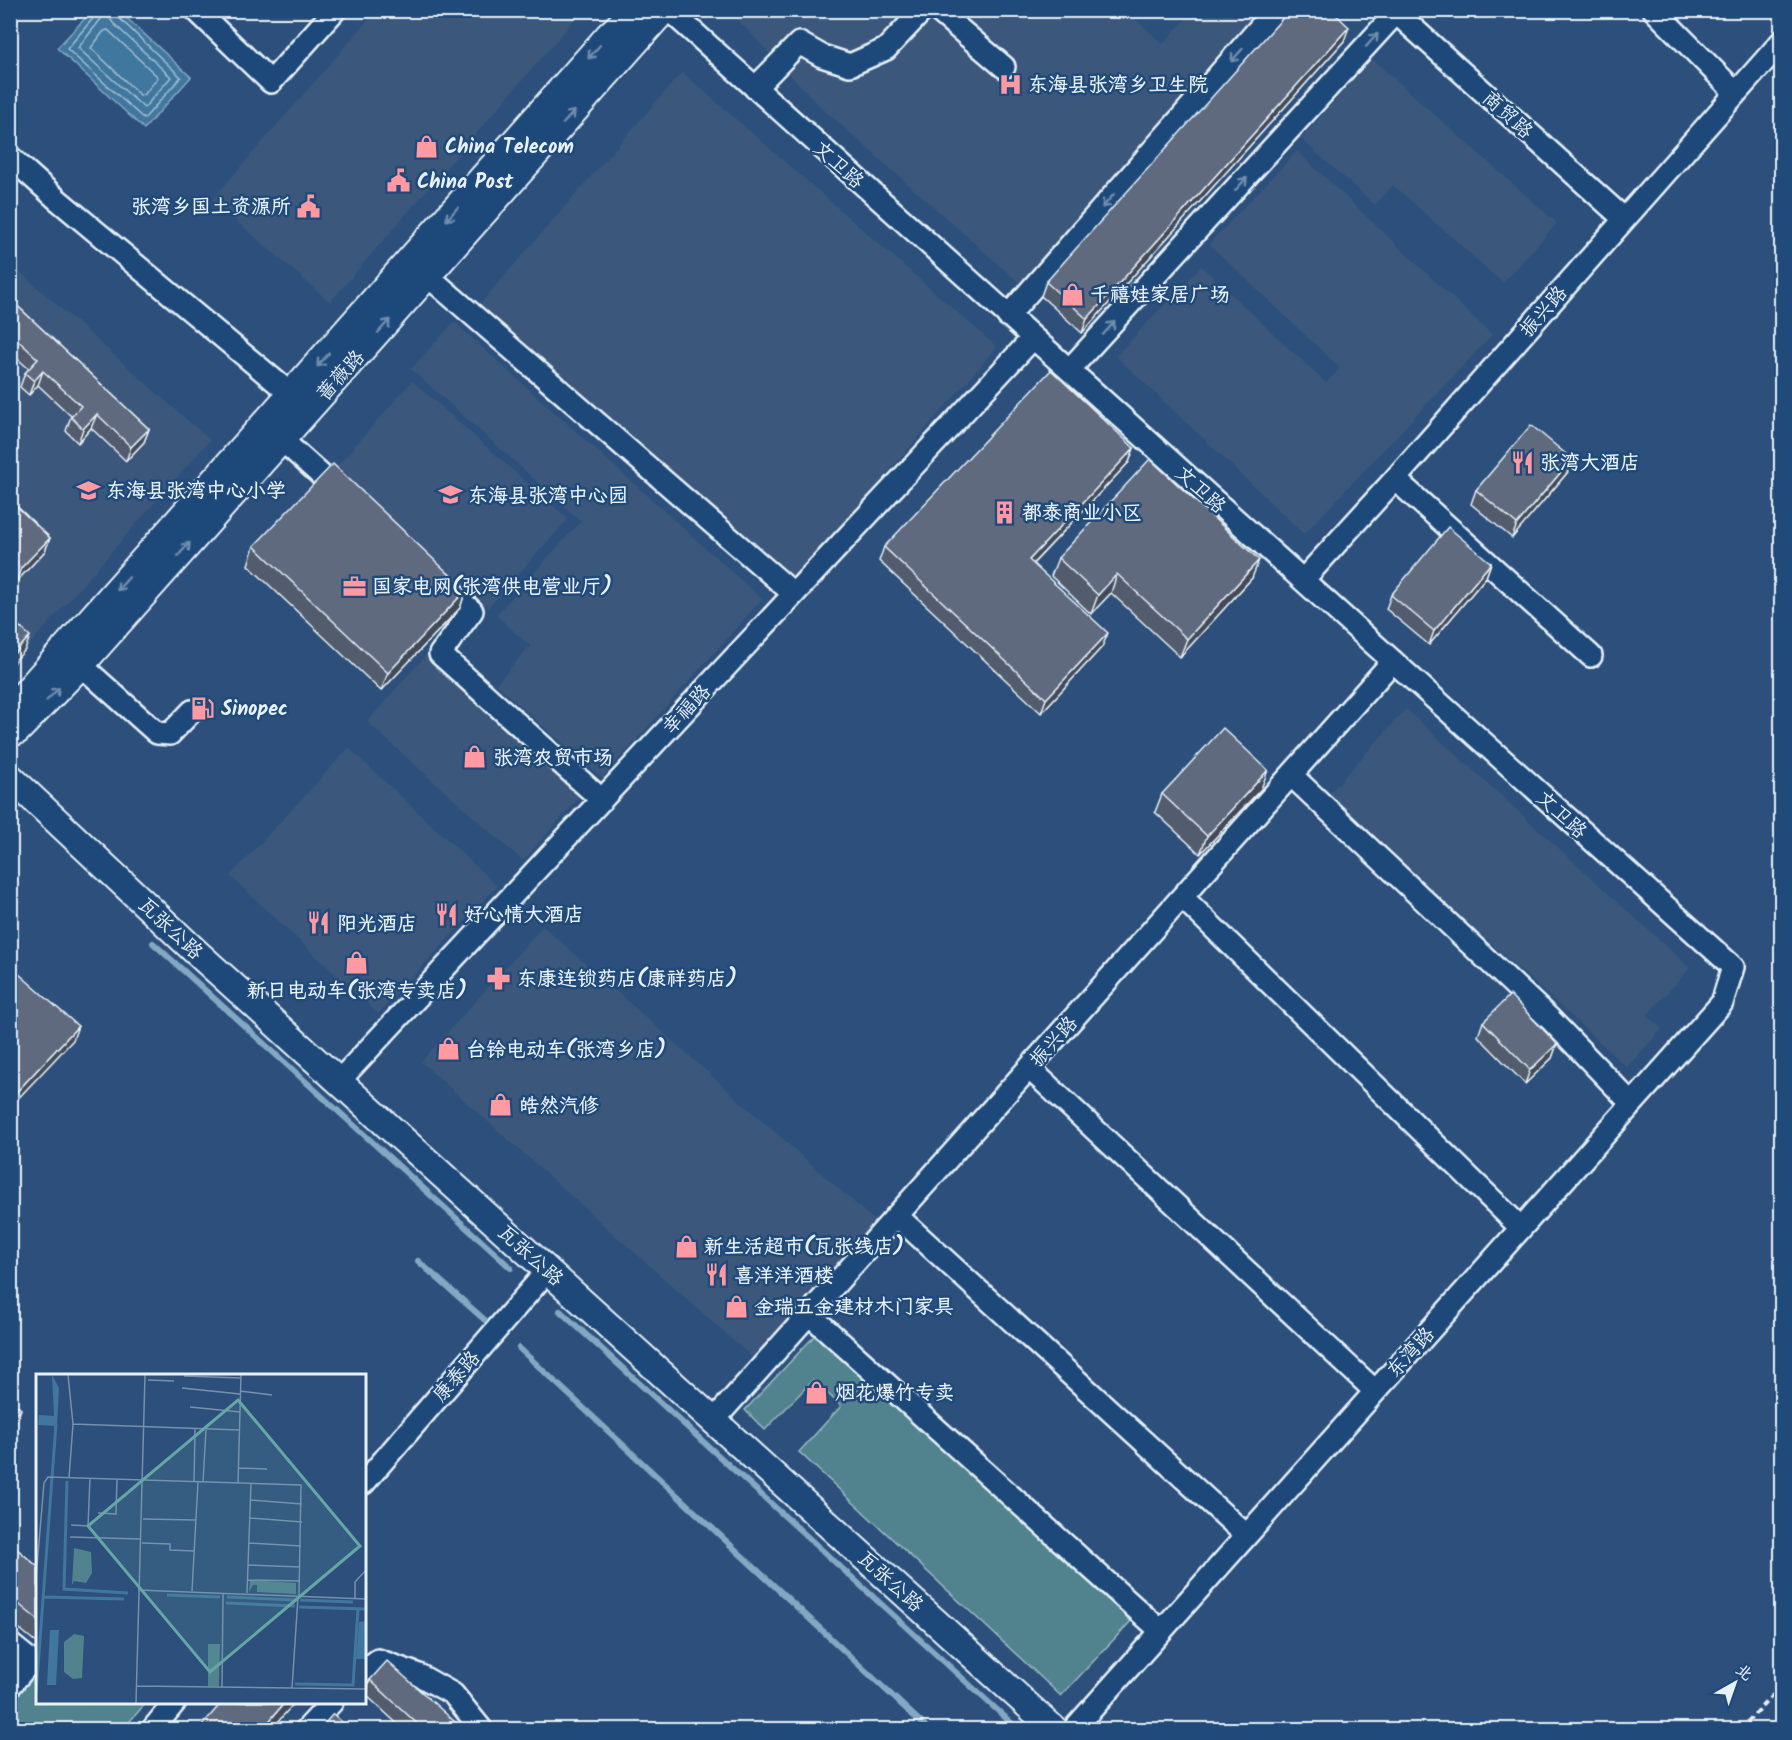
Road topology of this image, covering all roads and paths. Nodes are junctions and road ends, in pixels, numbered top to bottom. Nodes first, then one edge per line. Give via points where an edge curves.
1 (196, 10) edge
2 (334, 10) edge
3 (636, 10) edge
4 (664, 10) edge
5 (669, 10) edge
6 (923, 10) edge
7 (937, 10) edge
8 (1275, 10) edge
9 (1654, 10) edge
10 (1395, 12) edge
11 (1782, 41) edge
12 (1004, 67) dead end
13 (755, 88) junction
14 (1736, 93) junction
15 (10, 157) edge
16 (1623, 218) junction
17 (428, 276) junction
18 (1008, 316) junction
19 (1033, 338) junction
20 (1069, 370) junction
21 (292, 395) junction
22 (282, 440) junction
23 (1395, 479) junction
24 (360, 510) edge
25 (429, 572) edge
26 (1303, 580) junction
27 (794, 594) junction
28 (1591, 657) dead end
29 (1393, 661) junction
30 (81, 665) junction
31 (10, 710) edge
32 (192, 711) dead end
33 (10, 733) edge
34 (1291, 775) junction
35 (10, 777) edge
36 (602, 800) junction
37 (1182, 897) junction
38 (1733, 967) joint
39 (1029, 1068) junction
40 (339, 1081) junction
41 (1632, 1104) junction
42 (897, 1216) junction
43 (1521, 1228) junction
44 (548, 1270) junction
45 (809, 1314) junction
46 (1375, 1391) junction
47 (714, 1420) junction
48 (366, 1481) edge
49 (1246, 1535) junction
50 (1161, 1631) junction
51 (10, 1644) edge
52 (366, 1669) edge
53 (1782, 1685) edge
54 (10, 1686) edge
55 (173, 1704) edge
56 (330, 1704) edge
57 (1055, 1729) edge
58 (152, 1730) edge
59 (306, 1730) edge
60 (482, 1730) edge
61 (1073, 1730) edge
62 (1740, 1730) edge

1 - 2 street via 271,82
3 -> 21 main road, 蔷薇路 via 610,34
17 -> 4 main road, 蔷薇路
5 - 13 street, 文卫路
6 - 13 street via 886,50 850,65 799,43
7 - 12 street
8 -> 18 street
9 - 14 street
10 - 16 street, 商贸路
20 -> 10 street
11 - 14 street, 振兴路
13 - 18 street, 文卫路
14 - 16 street, 振兴路
15 - 21 street
16 - 23 street, 振兴路
22 -> 17 main road, 蔷薇路
17 - 27 street
18 - 19 street, 文卫路
19 - 20 street, 文卫路
19 - 27 street, 幸福路
20 - 26 street, 文卫路
21 -> 31 main road, 蔷薇路
22 - 24 street
30 -> 22 main road, 蔷薇路
23 - 26 street, 振兴路
23 - 28 street
25 - 36 street via 472,611 440,654
26 - 29 street, 文卫路
27 - 36 street, 幸福路
29 - 34 street, 振兴路
29 - 38 street, 文卫路
30 - 32 street via 157,733 170,734
33 -> 30 main road, 蔷薇路 via 17,731
34 - 37 street, 振兴路
34 - 41 street via 1550,1019
35 - 40 main road, 瓦张公路
36 - 40 street, 幸福路
37 - 39 street, 振兴路
37 - 43 street
38 - 41 street, 东湾路 via 1722,1003
39 - 42 street, 振兴路
39 - 46 street
40 - 44 main road, 瓦张公路
41 - 43 street, 东湾路
42 - 45 street, 振兴路
42 - 49 street
43 - 46 street, 东湾路
44 - 47 main road, 瓦张公路
44 - 48 street, 康泰路
45 - 47 street, 振兴路
45 - 50 street
46 - 49 street, 东湾路
47 - 57 main road, 瓦张公路
49 - 50 street, 东湾路
50 - 61 street, 东湾路
51 - 54 street via 31,1661
52 - 60 street via 378,1660 419,1675 453,1694
53 - 62 path
55 - 58 street
56 - 59 street

